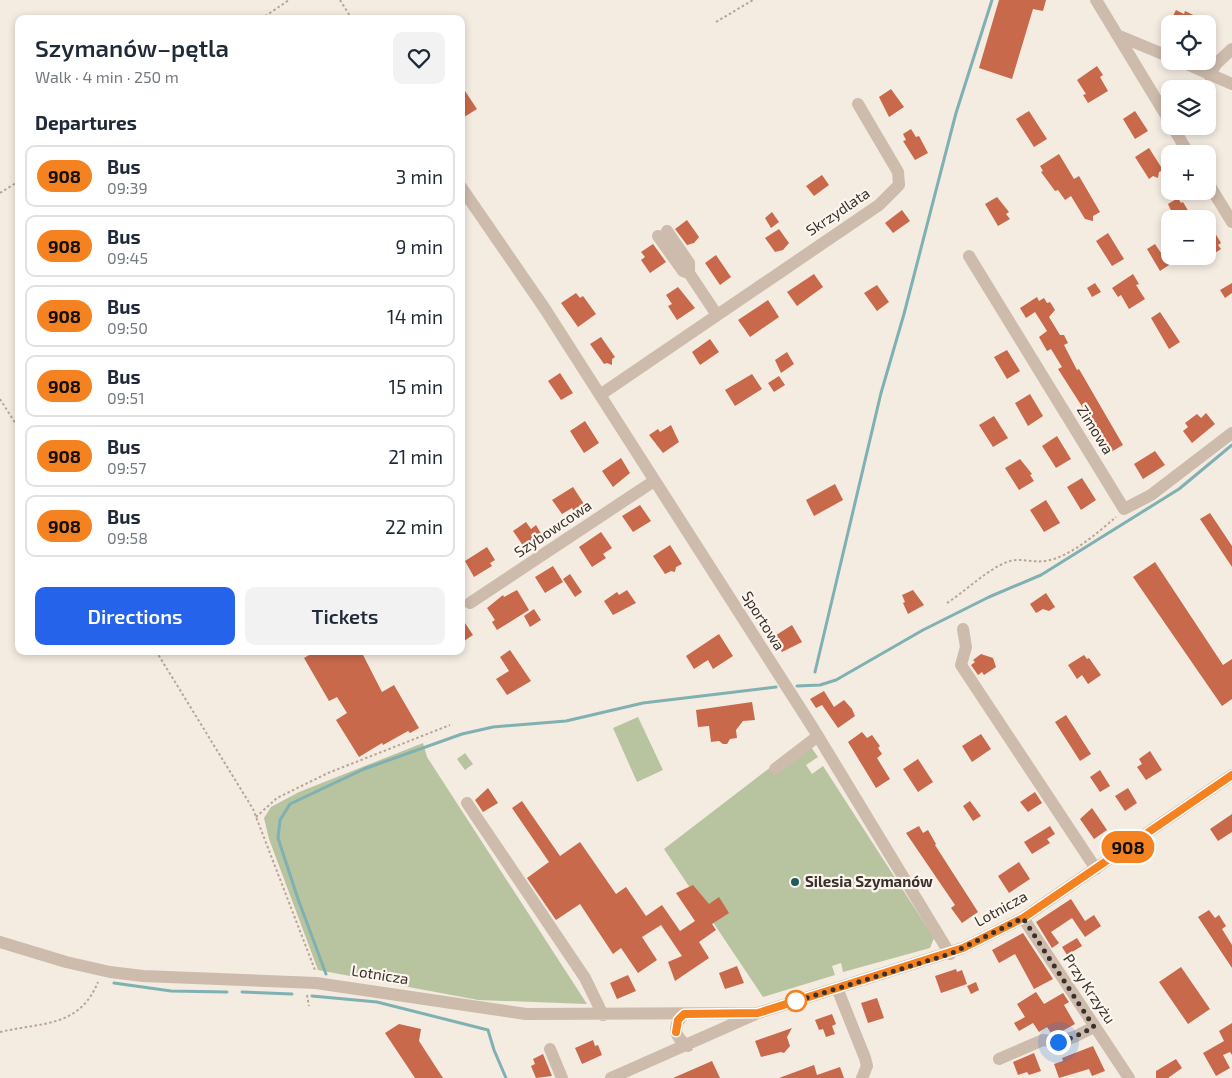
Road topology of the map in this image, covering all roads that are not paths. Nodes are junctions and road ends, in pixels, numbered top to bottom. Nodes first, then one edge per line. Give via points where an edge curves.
1 (1096, 0) edge
2 (1118, 35) junction
3 (1232, 49) edge
4 (1161, 53) edge
5 (1200, 70) edge
6 (1209, 74) junction
7 (1232, 84) edge
8 (858, 104) dead end
9 (1161, 107) edge
10 (465, 192) edge
11 (1216, 195) edge
12 (1232, 222) edge
13 (663, 234) dead end
14 (969, 256) dead end
15 (717, 315) junction
16 (600, 395) junction
17 (1232, 433) edge
18 (654, 481) junction
19 (470, 603) dead end
20 (963, 629) dead end
21 (818, 736) junction
22 (775, 769) dead end
23 (1232, 775) edge
24 (467, 803) dead end
25 (1096, 869) junction
26 (1023, 918) junction
27 (0, 942) edge
28 (950, 954) junction
29 (838, 988) junction
30 (758, 1013) junction
31 (684, 1014) junction
32 (603, 1015) junction
33 (1094, 1027) junction
34 (688, 1046) junction
35 (550, 1049) dead end
36 (999, 1060) dead end
37 (562, 1078) edge
38 (612, 1078) edge
39 (862, 1078) edge
40 (1129, 1078) edge

1 - 2 street
2 - 4 street
2 - 9 street
3 - 6 street
5 - 6 street
6 - 7 street
8 - 15 street, Skrzydlata via 898,172 899,185 879,205
10 - 16 street, Sportowa
11 - 12 street
13 - 15 street via 683,270 689,273
14 - 17 street, Zimowa via 1124,509 1151,495
15 - 16 street, Skrzydlata
16 - 18 street, Sportowa
18 - 19 street, Szybowcowa
18 - 21 street, Sportowa
20 - 25 street via 966,647 961,665
21 - 22 street
21 - 28 street, Sportowa
23 - 25 street, Lotnicza
24 - 32 street via 585,978
25 - 26 street, Lotnicza
26 - 28 street, Lotnicza
26 - 33 street, Przy Krzyżu
27 - 32 street, Lotnicza via 102,970 143,976 316,983 526,1014
28 - 29 street, Lotnicza
29 - 30 street, Lotnicza
29 - 39 street via 865,1058 867,1066
30 - 31 street, Lotnicza
30 - 34 street, Lotnicza
31 - 32 street, Lotnicza
31 - 34 street via 678,1020 676,1032
33 - 36 street via 1058,1042 1043,1040
33 - 40 street, Przy Krzyżu
34 - 38 street, Lotnicza
35 - 37 street

